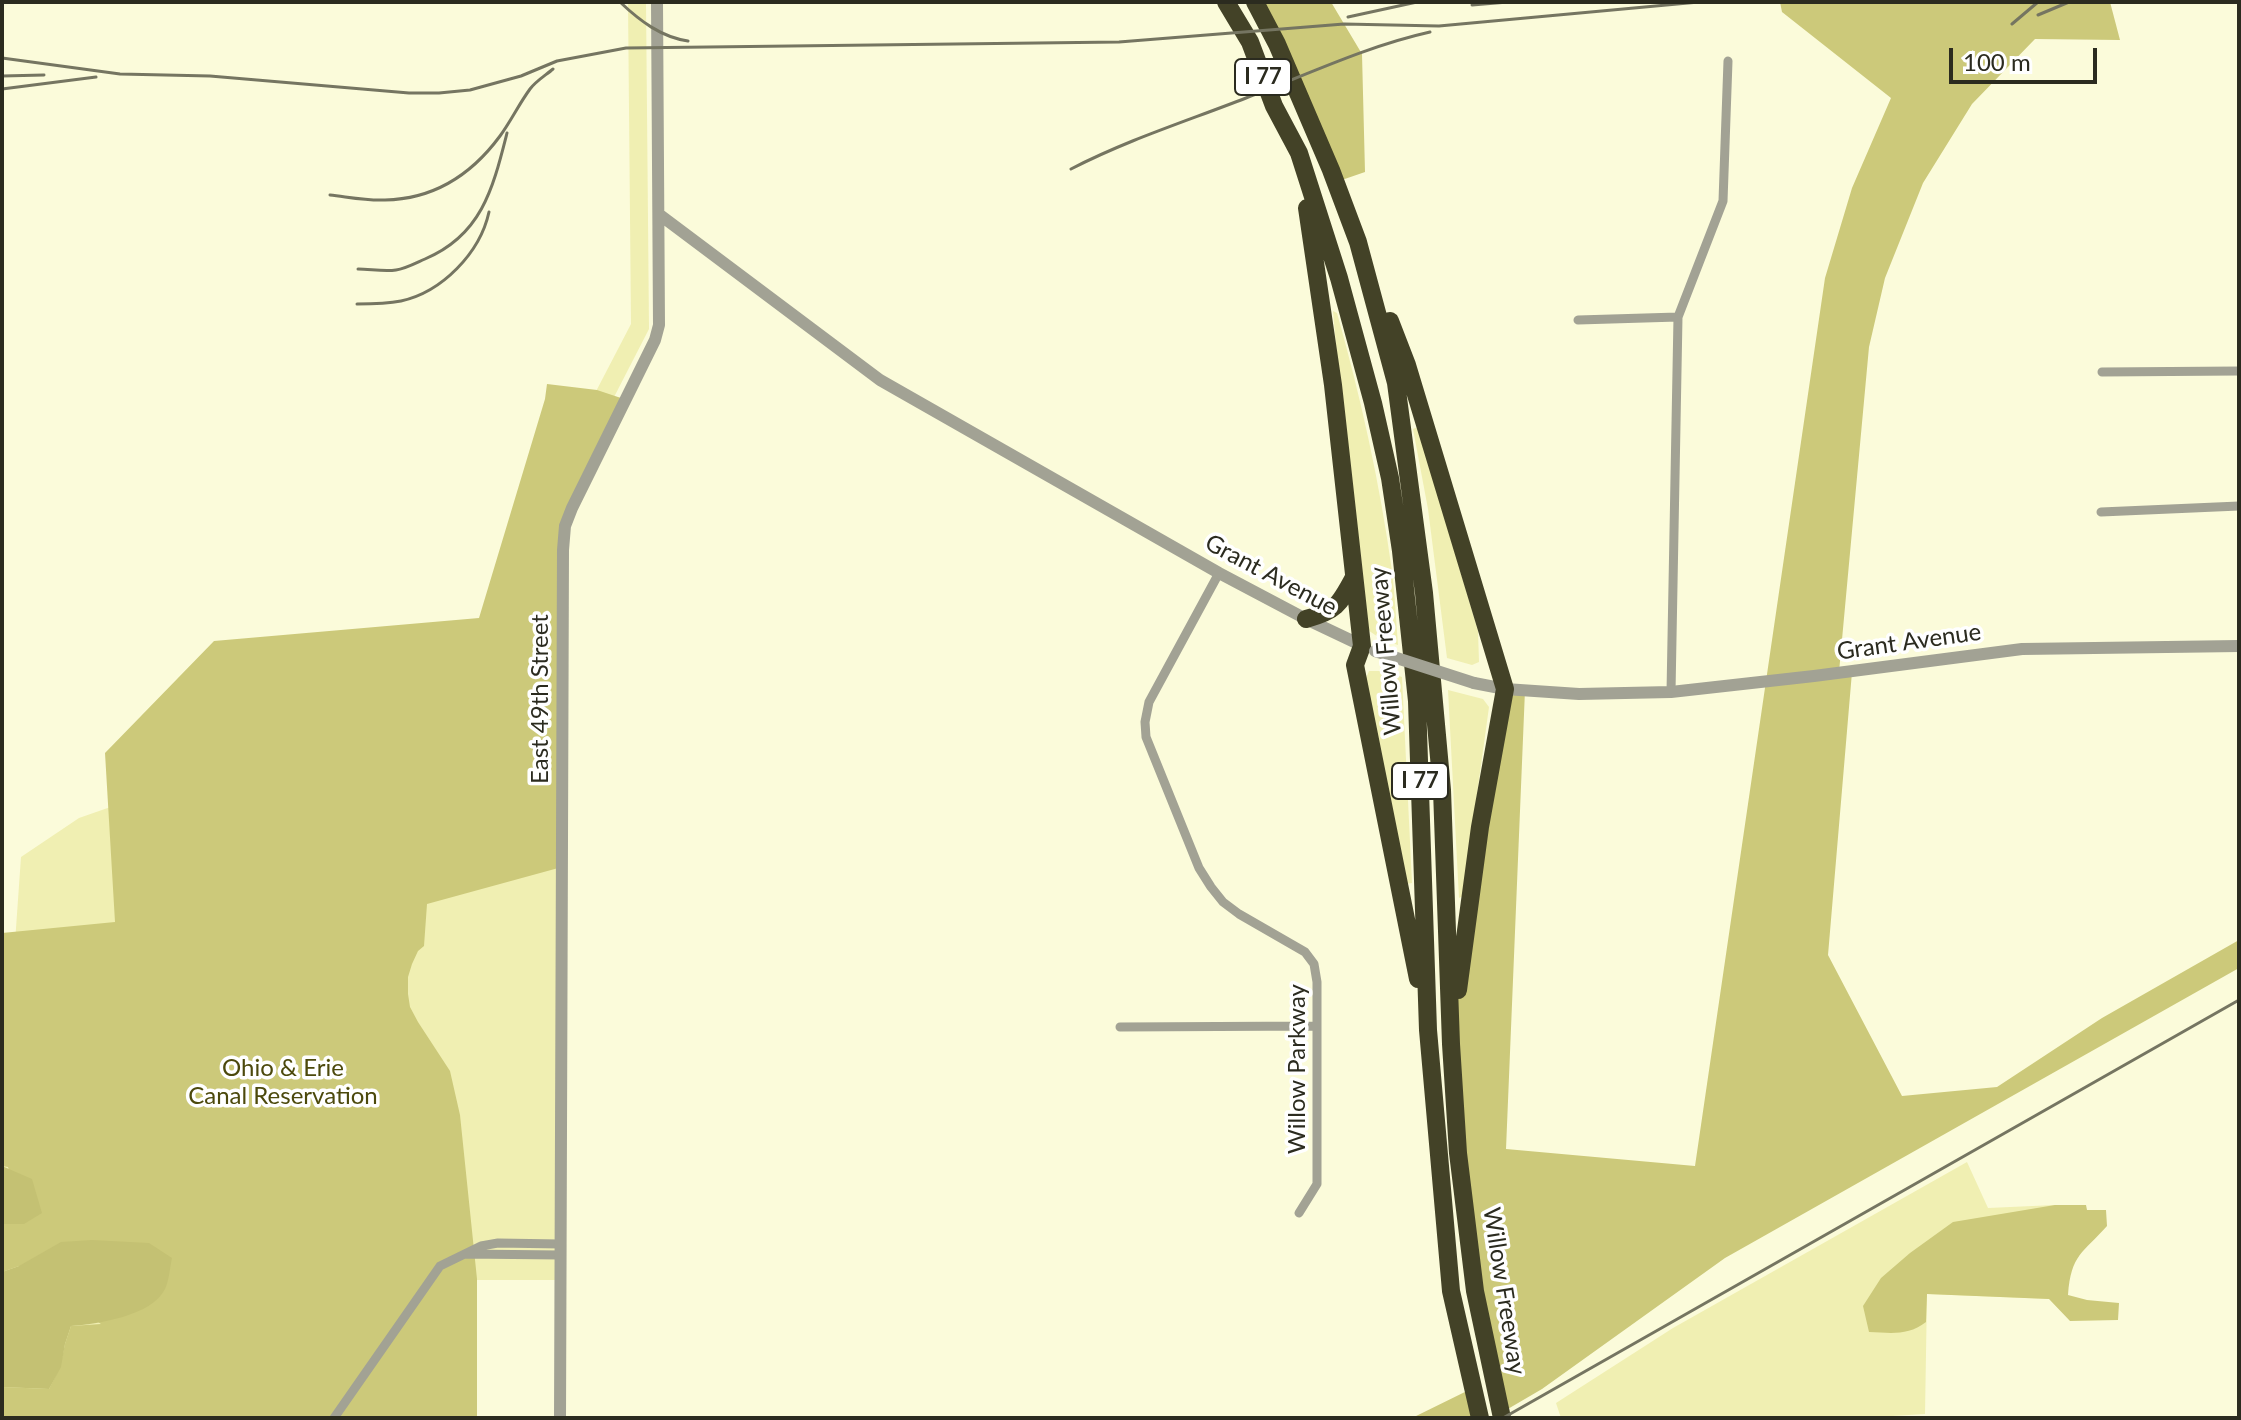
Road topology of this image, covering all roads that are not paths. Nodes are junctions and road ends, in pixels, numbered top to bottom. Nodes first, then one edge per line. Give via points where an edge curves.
1 (657, 2) edge
2 (1226, 2) edge
3 (1255, 2) edge
4 (1728, 61) dead end
5 (1299, 153) junction
6 (660, 215) junction
7 (1358, 242) junction
8 (1678, 317) junction
9 (1578, 320) dead end
10 (2239, 371) edge
11 (2102, 372) dead end
12 (2239, 506) edge
13 (2101, 512) dead end
14 (1219, 573) junction
15 (1353, 579) junction
16 (1306, 619) junction
17 (2239, 646) edge
18 (1369, 649) junction
19 (1505, 689) junction
20 (1671, 692) junction
21 (1316, 1026) junction
22 (1120, 1027) dead end
23 (1428, 1030) junction
24 (1451, 1044) junction
25 (1299, 1213) dead end
26 (561, 1250) junction
27 (334, 1418) edge
28 (560, 1418) edge
29 (1480, 1418) edge
30 (1502, 1418) edge

1 - 6 street, East 49th Street
2 - 5 highway, Willow Freeway / I 77 via 1250,42
3 - 7 highway, Willow Freeway / I 77
4 - 8 street via 1723,201
5 - 15 highway via 1333,385
5 - 23 highway, Willow Freeway / I 77 via 1373,403 1392,492 1417,701
6 - 14 street, Grant Avenue via 880,380
6 - 26 street, East 49th Street via 655,340 565,526
7 - 19 highway via 1407,365
7 - 24 highway, Willow Freeway / I 77 via 1396,383 1424,593 1442,790
8 - 9 street
8 - 20 street
10 - 11 street
12 - 13 street
14 - 16 street, Grant Avenue
14 - 21 street, Willow Parkway via 1149,702 1146,737 1211,887 1239,914 1311,957 1317,982
15 - 16 highway via 1339,605
15 - 18 highway
16 - 18 street, Grant Avenue
17 - 20 street, Grant Avenue via 2022,649
18 - 19 street, Grant Avenue, bridge
18 - 23 highway via 1355,665
19 - 20 street, Grant Avenue
19 - 24 highway
21 - 22 street
21 - 25 street, Willow Parkway via 1317,1184
23 - 29 highway, Willow Freeway / I 77 via 1451,1291
24 - 30 highway, Willow Freeway / I 77 via 1475,1291
26 - 27 street via 498,1243 440,1266
26 - 28 street, East 49th Street

